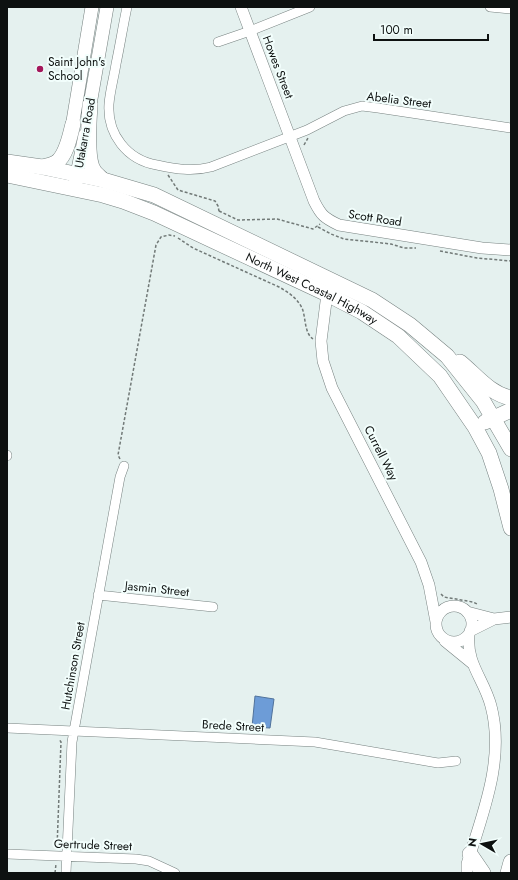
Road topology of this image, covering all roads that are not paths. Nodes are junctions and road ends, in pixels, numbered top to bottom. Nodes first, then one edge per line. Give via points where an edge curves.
1 (92, 7) edge
2 (107, 7) edge
3 (127, 7) edge
4 (241, 7) edge
5 (310, 7) edge
6 (490, 7) edge
7 (511, 9) edge
8 (250, 31) junction
9 (218, 42) dead end
10 (90, 105) junction
11 (73, 124) junction
12 (511, 128) edge
13 (290, 137) junction
14 (7, 162) edge
15 (42, 167) junction
16 (63, 171) junction
17 (7, 175) edge
18 (103, 180) junction
19 (71, 183) junction
20 (511, 250) edge
21 (327, 294) junction
22 (447, 356) junction
23 (511, 398) edge
24 (511, 410) edge
25 (502, 425) edge
26 (475, 427) junction
27 (483, 441) junction
28 (511, 449) edge
29 (124, 466) dead end
30 (511, 528) edge
31 (98, 594) junction
32 (213, 607) dead end
33 (467, 612) junction
34 (509, 617) edge
35 (494, 618) junction
36 (436, 622) junction
37 (470, 633) junction
38 (444, 640) junction
39 (472, 664) junction
40 (7, 728) edge
41 (73, 731) junction
42 (456, 761) dead end
43 (7, 854) edge
44 (66, 856) junction
45 (511, 862) edge
46 (467, 866) edge
47 (66, 873) edge
48 (175, 873) edge
49 (483, 873) edge
50 (508, 873) edge

1 - 11 main road, Utakarra Road
2 - 10 main road, Utakarra Road
3 - 13 street, Abelia Street via 109,104 110,121 116,136 135,158 156,165 200,170
4 - 8 street, Howes Street
5 - 8 street
6 - 7 street
8 - 9 street
8 - 13 street, Howes Street
10 - 18 highway via 90,159 94,171
10 - 19 main road, Utakarra Road
11 - 15 highway via 65,152 53,164
11 - 16 main road, Utakarra Road
12 - 13 street, Abelia Street via 362,106 344,111
13 - 20 street, Scott Road via 314,200 326,219 339,225 482,248
14 - 15 highway, North West Coastal Highway
15 - 16 highway, North West Coastal Highway
16 - 19 highway, North West Coastal Highway
17 - 19 highway, North West Coastal Highway
18 - 19 highway, North West Coastal Highway
18 - 22 highway, North West Coastal Highway via 154,195 372,300 410,325
19 - 21 highway, North West Coastal Highway via 154,213
21 - 26 highway, North West Coastal Highway via 362,312 398,336 440,376
21 - 36 street, Currell Way via 321,341 323,361 332,388 421,562 430,585
22 - 23 highway via 458,360 486,386
22 - 25 highway, North West Coastal Highway
24 - 25 highway
25 - 26 highway
25 - 27 highway
25 - 28 highway, North West Coastal Highway
26 - 27 highway, North West Coastal Highway
27 - 30 highway, North West Coastal Highway via 501,489
29 - 31 street, Hutchinson Street
31 - 32 street, Jasmin Street
31 - 41 street, Hutchinson Street
33 - 35 street
33 - 36 street via 458,607 448,607 440,612
33 - 37 street via 472,621
34 - 35 street
35 - 37 street
36 - 38 street via 437,632
37 - 38 street via 459,642
37 - 39 street via 469,650
38 - 39 street
39 - 46 street via 491,706 496,752 491,781
40 - 41 street, Brede Street
41 - 42 street, Brede Street via 315,742 438,763
41 - 44 street, Hutchinson Street
43 - 44 street, Gertrude Street
44 - 47 street, Hutchinson Street
44 - 48 street, Gertrude Street via 149,861
45 - 50 highway
46 - 49 highway

